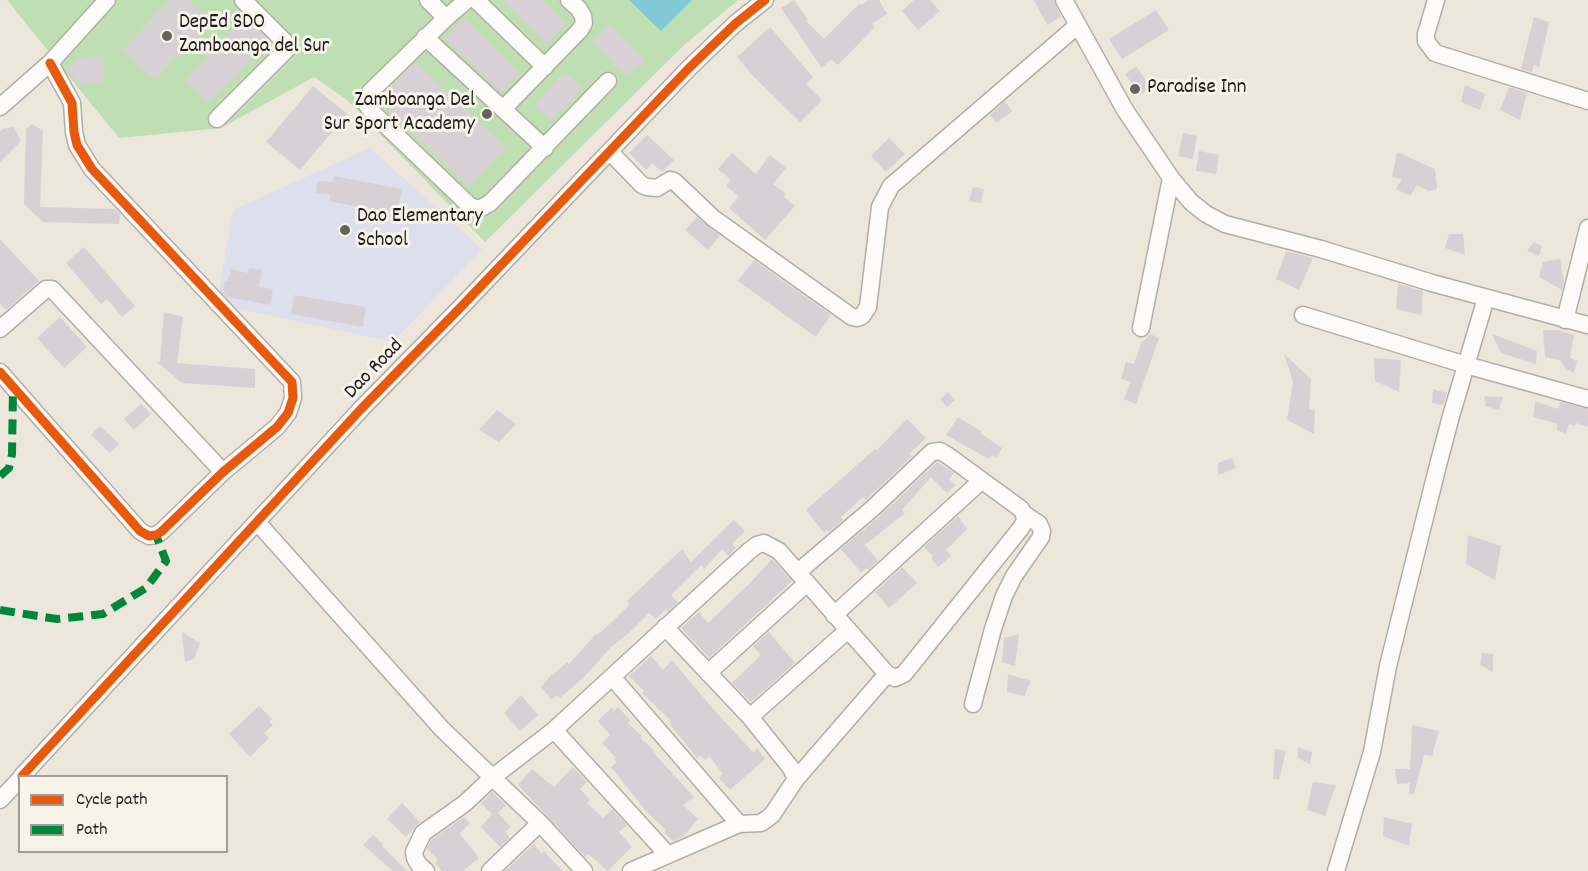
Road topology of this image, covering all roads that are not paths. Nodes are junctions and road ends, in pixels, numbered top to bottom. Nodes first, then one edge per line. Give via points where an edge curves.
1 (107, 0) edge
2 (243, 0) edge
3 (428, 0) edge
4 (466, 0) edge
5 (476, 0) edge
6 (569, 0) edge
7 (765, 0) edge
8 (1064, 0) edge
9 (1436, 0) edge
10 (446, 18) junction
11 (1078, 25) junction
12 (425, 37) junction
13 (50, 63) junction
14 (545, 66) junction
15 (608, 81) dead end
16 (1588, 101) edge
17 (0, 107) edge
18 (503, 109) junction
19 (217, 119) dead end
20 (545, 148) junction
21 (610, 152) junction
22 (1171, 178) junction
23 (1588, 228) edge
24 (1486, 298) junction
25 (1303, 315) dead end
26 (1565, 320) junction
27 (1588, 325) edge
28 (1141, 328) dead end
29 (0, 330) edge
30 (1466, 364) junction
31 (0, 372) edge
32 (1588, 399) edge
33 (223, 472) junction
34 (981, 481) junction
35 (1024, 514) junction
36 (257, 522) junction
37 (803, 578) junction
38 (834, 615) junction
39 (665, 627) junction
40 (848, 630) junction
41 (708, 673) junction
42 (887, 674) junction
43 (613, 678) junction
44 (973, 704) dead end
45 (750, 717) junction
46 (554, 730) junction
47 (24, 775) edge
48 (493, 777) junction
49 (796, 779) junction
50 (18, 781) edge
51 (0, 800) edge
52 (540, 823) junction
53 (739, 824) junction
54 (668, 855) junction
55 (426, 871) edge
56 (490, 871) edge
57 (584, 871) edge
58 (631, 871) edge
59 (1336, 871) edge

1 - 13 street
2 - 19 street via 288,48
3 - 10 street
4 - 10 street
5 - 14 street
6 - 14 street via 579,9 584,23
7 - 21 street, Dao Road via 689,68
8 - 11 street
9 - 16 street via 1426,34 1435,53
10 - 12 street
11 - 21 street via 891,186 880,207 868,307 857,318 713,218 674,181 657,188 642,185
11 - 22 street via 1125,110
12 - 18 street
12 - 20 street via 370,92 367,105 470,206 479,209 490,203
13 - 17 street
13 - 33 street via 72,103 77,145 93,169 292,382 293,398 288,413
14 - 18 street
15 - 20 street
18 - 20 street
21 - 36 street, Dao Road
22 - 24 street via 1191,202 1225,224
22 - 28 street
23 - 26 street
24 - 26 street
24 - 30 street
25 - 30 street
26 - 27 street
29 - 33 street via 46,289 52,289
30 - 32 street
30 - 59 street via 1388,666 1372,752
31 - 33 street via 140,531 149,536 161,532
34 - 35 street
34 - 37 street via 947,455 932,452
34 - 38 street
35 - 42 street via 1021,528 904,674 895,678
35 - 44 street via 1039,524 1041,537 1004,596
36 - 47 street, Dao Road
36 - 48 street via 442,729
37 - 38 street
37 - 39 street via 776,548 764,543 757,545
37 - 41 street
38 - 40 street
39 - 41 street
39 - 43 street
40 - 42 street
40 - 45 street
41 - 45 street
42 - 49 street
43 - 46 street
43 - 53 street
45 - 49 street
46 - 48 street
46 - 54 street
48 - 52 street
48 - 55 street via 423,833 414,852
49 - 53 street via 772,815 761,823
50 - 51 street, Dao Road
52 - 56 street
52 - 57 street
53 - 54 street
54 - 58 street

